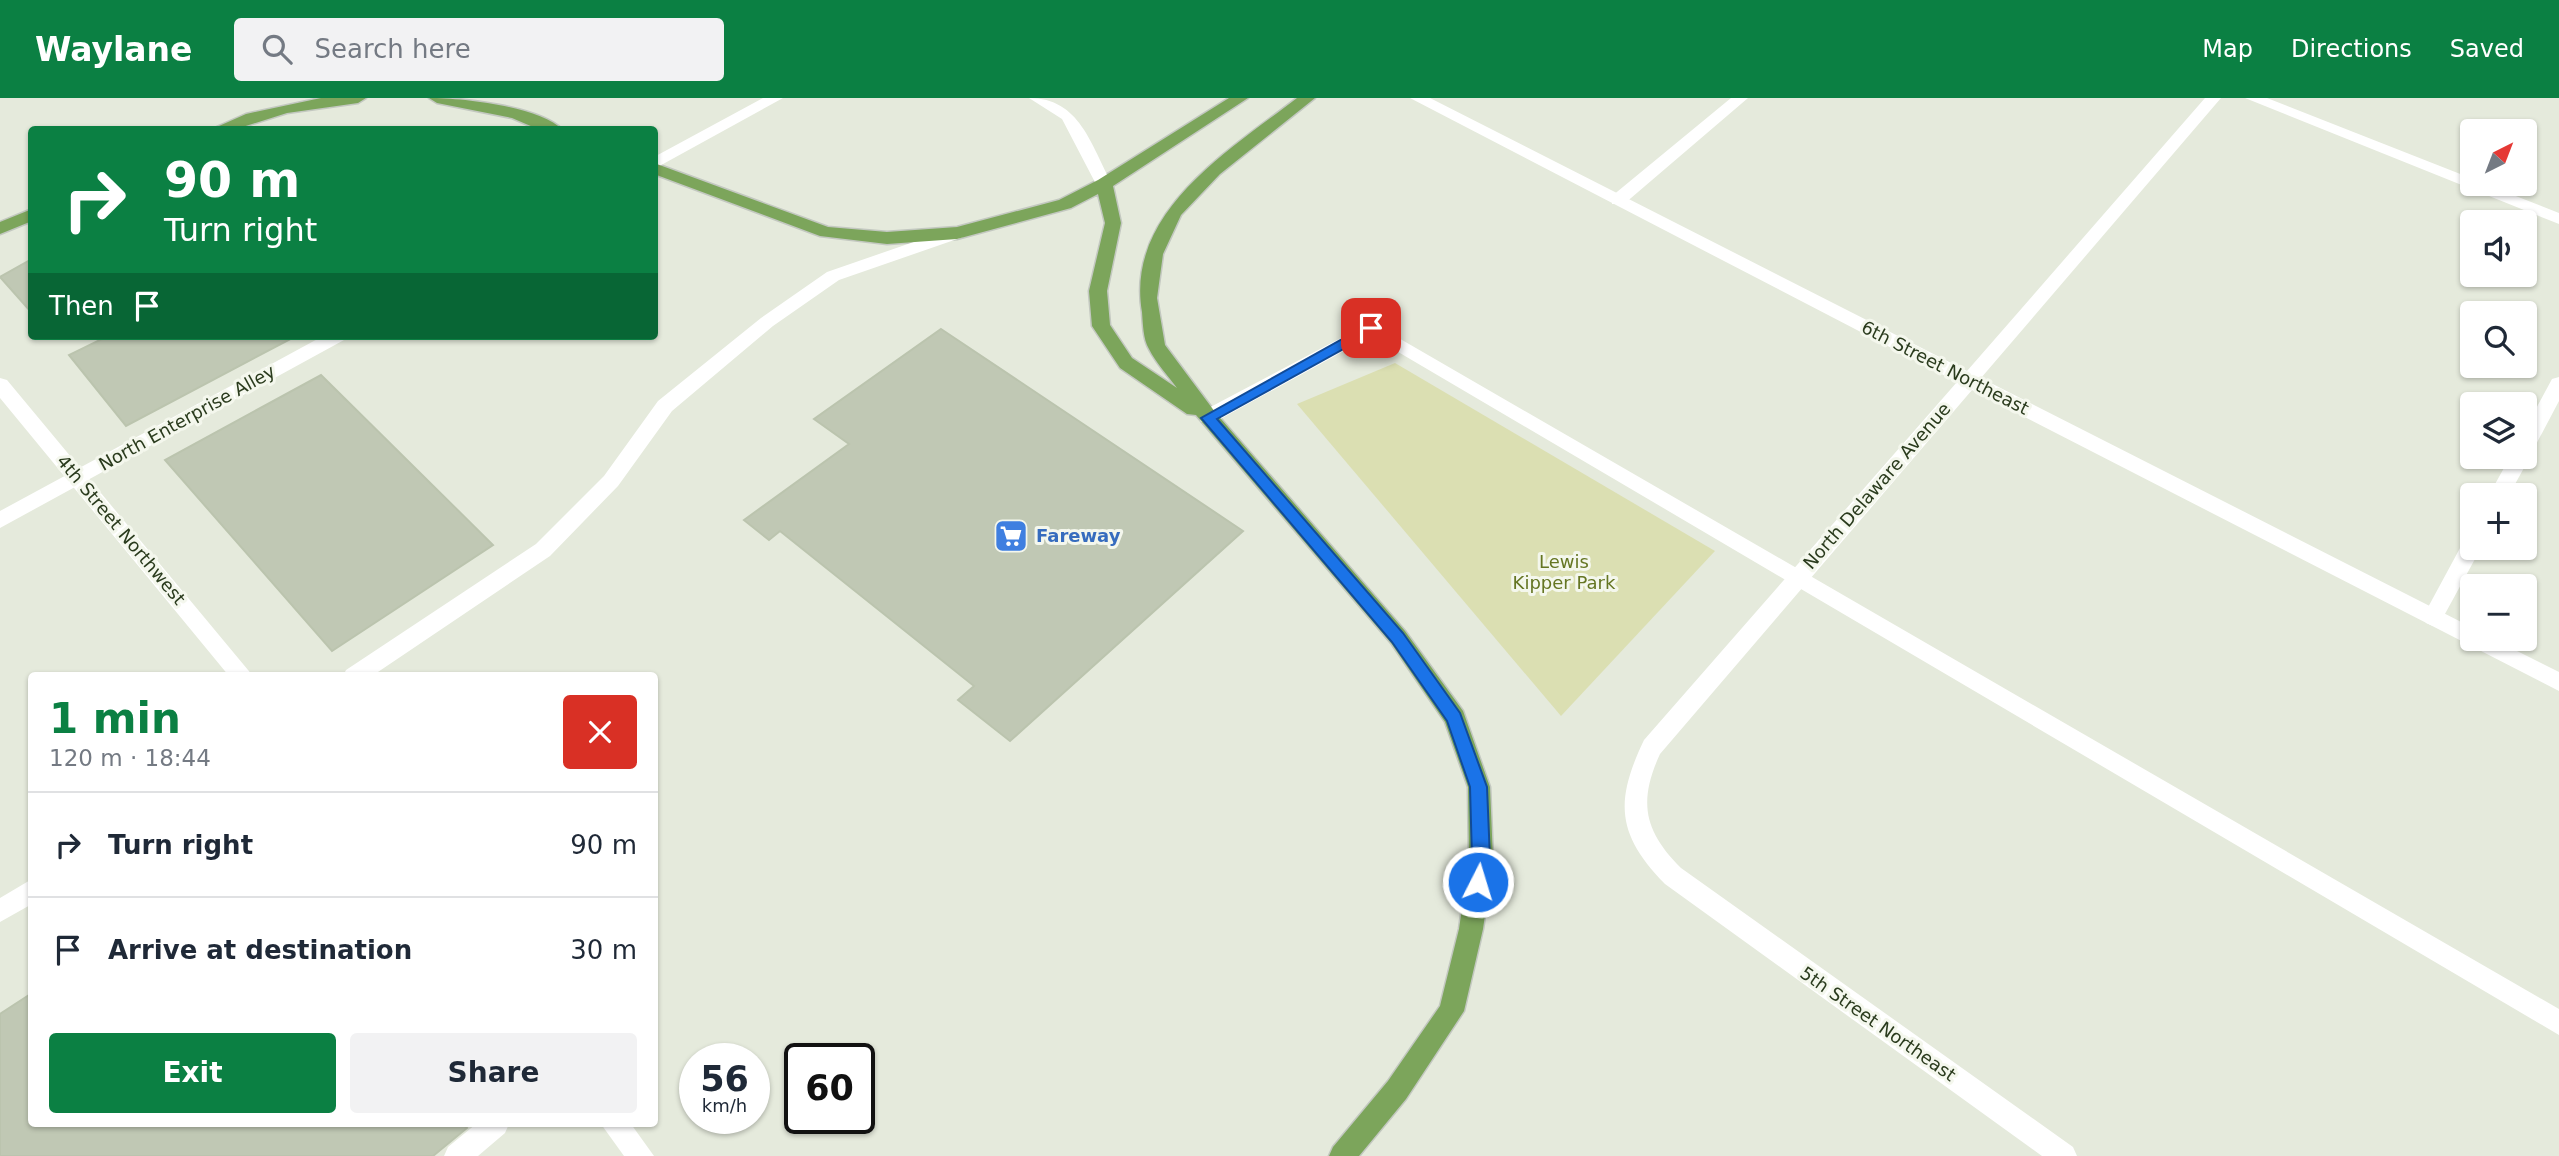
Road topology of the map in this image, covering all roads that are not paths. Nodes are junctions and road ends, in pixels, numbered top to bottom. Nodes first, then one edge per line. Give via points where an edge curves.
1 (358, 98) edge
2 (437, 98) edge
3 (775, 98) edge
4 (1037, 98) edge
5 (1240, 98) edge
6 (1307, 98) edge
7 (1418, 98) edge
8 (1740, 98) edge
9 (2213, 98) edge
10 (2253, 98) edge
11 (226, 126) edge
12 (545, 126) edge
13 (658, 164) edge
14 (658, 168) edge
15 (1104, 184) junction
16 (1618, 200) junction
17 (28, 216) edge
18 (2559, 219) edge
19 (0, 228) edge
20 (957, 233) junction
21 (331, 340) edge
22 (1968, 380) junction
23 (2559, 384) edge
24 (0, 385) edge
25 (1208, 418) junction
26 (2537, 425) edge
27 (77, 478) junction
28 (0, 520) edge
29 (2464, 560) edge
30 (1798, 577) junction
31 (2433, 617) junction
32 (2460, 631) edge
33 (2498, 651) edge
34 (239, 672) edge
35 (360, 672) edge
36 (2559, 682) edge
37 (1692, 891) joint
38 (28, 893) edge
39 (0, 911) edge
40 (2559, 1023) edge
41 (492, 1127) edge
42 (617, 1127) edge
43 (1348, 1154) edge
44 (457, 1156) edge
45 (641, 1156) edge
46 (2064, 1156) edge

1 - 11 main road via 304,104
2 - 12 main road via 516,114
3 - 13 street
4 - 15 street via 1068,116
5 - 15 main road
6 - 25 main road via 1214,170 1174,213 1154,254 1148,298 1156,346
7 - 16 street, 6th Street Northeast
8 - 16 street
9 - 22 street, North Delaware Avenue
10 - 18 street
14 - 20 main road via 826,232 887,238
15 - 20 main road via 1053,207
15 - 25 main road via 1113,223 1098,291 1101,326 1126,363
16 - 22 street, 6th Street Northeast
17 - 19 main road
20 - 35 street via 833,276 767,322 665,406 611,481 543,550
21 - 27 street, North Enterprise Alley
22 - 30 street, North Delaware Avenue
22 - 31 street, 6th Street Northeast
23 - 26 street
24 - 27 street, 4th Street Northwest
25 - 30 street via 1371,328
25 - 43 main road via 1398,638 1455,718 1479,787 1481,859 1471,929 1451,1011
27 - 28 street, North Enterprise Alley
27 - 34 street, 4th Street Northwest
29 - 31 street
30 - 37 street, North Delaware Avenue via 1652,747 1636,783 1636,822 1655,859
30 - 40 street
31 - 32 street, 6th Street Northeast
33 - 36 street, 6th Street Northeast
37 - 46 street, 5th Street Northeast
38 - 39 street
41 - 44 street
42 - 45 street

